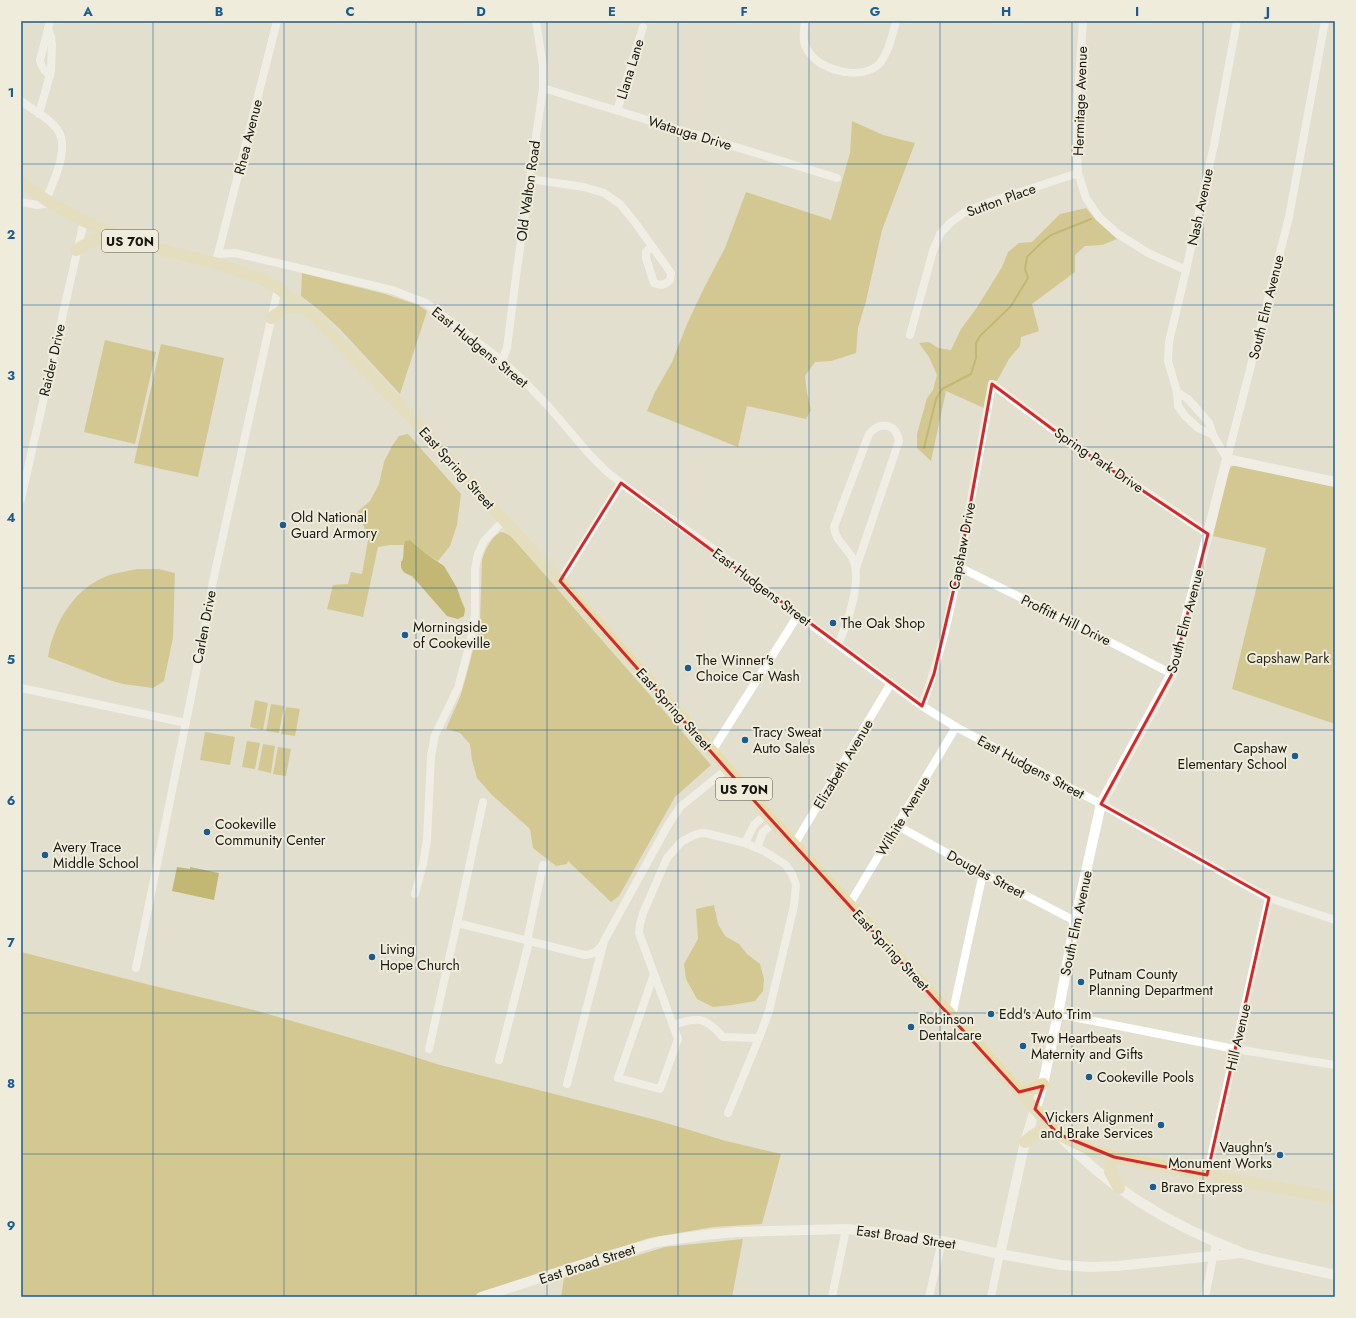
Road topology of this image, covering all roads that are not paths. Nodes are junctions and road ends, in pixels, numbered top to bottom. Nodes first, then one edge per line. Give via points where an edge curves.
1 (277, 21) edge
2 (536, 21) edge
3 (805, 21) edge
4 (896, 21) edge
5 (1083, 21) edge
6 (1237, 21) edge
7 (1325, 21) edge
8 (49, 25) edge
9 (643, 27) dead end
10 (50, 76) junction
11 (543, 88) junction
12 (21, 101) edge
13 (617, 111) junction
14 (39, 114) junction
15 (1078, 173) junction
16 (837, 178) dead end
17 (530, 179) junction
18 (21, 182) edge
19 (49, 201) junction
20 (21, 202) edge
21 (84, 220) junction
22 (117, 235) junction
23 (652, 246) dead end
24 (76, 250) junction
25 (217, 258) junction
26 (1186, 270) junction
27 (278, 288) junction
28 (302, 307) junction
29 (271, 318) junction
30 (910, 335) dead end
31 (502, 361) junction
32 (992, 384) joint
33 (1177, 392) junction
34 (1213, 435) junction
35 (1227, 459) junction
36 (1335, 482) edge
37 (621, 483) junction
38 (21, 499) edge
39 (504, 520) junction
40 (1208, 534) junction
41 (959, 567) junction
42 (856, 568) junction
43 (560, 581) junction
44 (798, 615) junction
45 (838, 644) junction
46 (1172, 674) junction
47 (891, 683) junction
48 (21, 688) edge
49 (922, 706) junction
50 (186, 723) junction
51 (956, 727) junction
52 (712, 751) junction
53 (727, 769) junction
54 (483, 802) dead end
55 (1101, 804) junction
56 (766, 814) junction
57 (774, 823) junction
58 (898, 826) junction
59 (745, 843) junction
60 (794, 845) junction
61 (758, 848) junction
62 (543, 865) dead end
63 (983, 873) junction
64 (415, 894) dead end
65 (1269, 898) junction
66 (849, 905) junction
67 (1335, 920) edge
68 (1075, 921) junction
69 (456, 923) junction
70 (604, 941) junction
71 (529, 942) junction
72 (136, 968) dead end
73 (654, 974) junction
74 (1058, 1014) junction
75 (952, 1016) junction
76 (674, 1025) junction
77 (759, 1038) junction
78 (429, 1049) dead end
79 (1235, 1049) junction
80 (499, 1060) dead end
81 (1335, 1064) edge
82 (567, 1084) dead end
83 (1043, 1084) junction
84 (1019, 1092) junction
85 (1036, 1109) junction
86 (728, 1113) dead end
87 (1055, 1131) junction
88 (1025, 1142) junction
89 (1111, 1156) junction
90 (1207, 1175) junction
91 (1119, 1188) junction
92 (1335, 1198) edge
93 (846, 1229) junction
94 (942, 1241) junction
95 (1216, 1243) junction
96 (1242, 1253) junction
97 (1000, 1254) junction
98 (1213, 1256) junction
99 (1335, 1275) edge
100 (481, 1297) edge
101 (832, 1297) edge
102 (929, 1297) edge
103 (991, 1297) edge
104 (1205, 1297) edge

1 - 25 street, Rhea Avenue
2 - 11 street, Old Walton Road via 543,66
3 - 4 street via 805,46 814,59 841,72 854,73 867,71 879,65
5 - 15 street, Hermitage Avenue via 1077,106
6 - 26 street, Nash Avenue via 1214,146
7 - 35 street, South Elm Avenue via 1289,217
8 - 10 street via 52,45
8 - 10 street via 40,65
9 - 13 street, Llana Lane
10 - 14 street
11 - 13 street, Watauga Drive
11 - 17 street, Old Walton Road
12 - 14 street
13 - 16 street, Watauga Drive
14 - 19 street via 58,131 62,140 60,159
15 - 26 street, Hermitage Avenue via 1086,198 1099,217 1118,234 1148,253
15 - 30 street, Sutton Place via 990,202 965,212 950,223 940,234 933,251
17 - 23 street via 584,187 604,193 620,204
17 - 31 street, Old Walton Road
18 - 19 main road, East Spring Street / US 70N
19 - 20 street via 37,205
19 - 21 main road, East Spring Street / US 70N
21 - 22 main road, East Spring Street / US 70N
21 - 24 street, Raider Drive
22 - 24 main road via 99,238
22 - 25 main road, East Spring Street / US 70N via 155,248
24 - 38 street, Raider Drive
25 - 27 main road, East Spring Street / US 70N
25 - 31 street, East Hudgens Street via 235,253 392,290 426,302
26 - 33 street, Nash Avenue via 1169,342 1168,361
27 - 28 main road, East Spring Street / US 70N
27 - 29 street, Carlen Drive
28 - 29 main road via 283,309
28 - 39 main road, East Spring Street / US 70N via 314,316 415,421
29 - 50 street, Carlen Drive via 218,558
31 - 37 street, East Hudgens Street
32 - 40 street, Spring Park Drive via 1071,443
32 - 41 street, Capshaw Drive
33 - 34 street via 1188,399 1204,417
33 - 34 street, Nash Avenue via 1178,406 1185,416 1198,428
34 - 35 street
35 - 36 street
35 - 40 street, South Elm Avenue
37 - 43 street
37 - 44 street, East Hudgens Street via 712,548
39 - 43 main road, East Spring Street / US 70N
39 - 64 street via 484,541 478,554 475,569 475,615 471,639 458,688 435,735 431,756 427,840
40 - 46 street, South Elm Avenue
41 - 46 street, Proffitt Hill Drive
41 - 49 street, Capshaw Drive via 936,667
42 - 42 street via 848,550 837,539 834,527 869,434 874,427 889,426 898,434 900,441
42 - 45 street via 850,613
43 - 52 main road, East Spring Street / US 70N
44 - 45 street, East Hudgens Street
44 - 52 street
45 - 47 street, East Hudgens Street
46 - 55 street, South Elm Avenue
47 - 49 street, East Hudgens Street
47 - 60 street, Elizabeth Avenue
48 - 50 street
49 - 51 street, East Hudgens Street
50 - 72 street, Carlen Drive
51 - 55 street, East Hudgens Street
51 - 58 street, Wilhite Avenue
52 - 53 main road, East Spring Street / US 70N
53 - 56 main road, East Spring Street / US 70N
53 - 70 street via 680,807
54 - 69 street
55 - 65 street, East Hudgens Street
55 - 68 street, South Elm Avenue
56 - 57 main road, East Spring Street / US 70N
56 - 59 street via 754,825
57 - 60 main road, East Spring Street / US 70N
57 - 61 street via 763,832
58 - 63 street, Douglas Street
58 - 66 street, Wilhite Avenue
59 - 61 street
59 - 73 street via 701,833 681,842 667,858 643,913 639,933
60 - 66 main road, East Spring Street / US 70N
61 - 77 street via 786,865 796,885 794,906 769,1011
62 - 71 street via 528,936
63 - 68 street, Douglas Street
63 - 75 street
65 - 67 street, East Hudgens Street
65 - 79 street, Hill Avenue
66 - 75 main road, East Spring Street / US 70N
68 - 74 street, South Elm Avenue
69 - 71 street
69 - 78 street
70 - 71 street via 597,952 585,956
70 - 82 street
71 - 80 street
73 - 76 street
73 - 76 street via 618,1078 660,1089 678,1039
74 - 79 street
74 - 83 street, South Elm Avenue
75 - 84 main road, East Spring Street / US 70N
76 - 77 street via 695,1019 713,1026 723,1037
77 - 86 street
79 - 81 street
79 - 90 street, Hill Avenue
83 - 84 main road
83 - 85 street, South Elm Avenue
84 - 85 main road, East Spring Street / US 70N
85 - 87 main road, East Spring Street / US 70N
85 - 88 street, South Elm Avenue
87 - 88 main road via 1039,1131
87 - 89 main road, East Spring Street / US 70N via 1093,1151
87 - 91 street via 1076,1154
88 - 97 street, South Elm Avenue
89 - 90 main road, East Spring Street / US 70N
89 - 91 main road via 1110,1172
90 - 92 main road, East Spring Street / US 70N
91 - 95 street via 1166,1217
93 - 94 street, East Broad Street
93 - 100 street, East Broad Street via 737,1232 657,1242
93 - 101 street
94 - 97 street, East Broad Street
94 - 102 street
95 - 96 street
95 - 98 street
96 - 98 street, East Broad Street
96 - 99 street, East Broad Street
97 - 98 street, East Broad Street via 1061,1265 1090,1267
97 - 103 street
98 - 104 street

